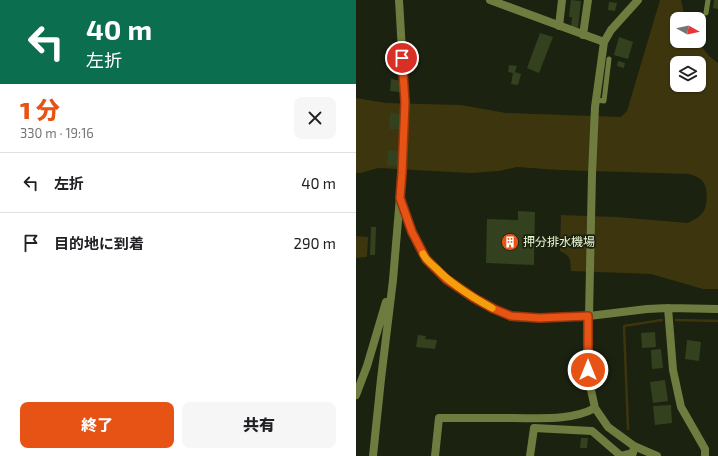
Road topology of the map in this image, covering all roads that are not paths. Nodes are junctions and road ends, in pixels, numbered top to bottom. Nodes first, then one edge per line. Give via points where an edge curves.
1 (399, 0) edge
2 (490, 0) edge
3 (562, 0) edge
4 (588, 0) edge
5 (638, 0) edge
6 (708, 0) edge
7 (513, 4) edge
8 (706, 13) dead end
9 (559, 26) junction
10 (583, 35) junction
11 (604, 42) junction
12 (609, 59) dead end
13 (596, 103) junction
14 (400, 198) junction
15 (393, 280) junction
16 (668, 308) junction
17 (718, 309) edge
18 (589, 312) junction
19 (356, 396) edge
20 (595, 408) junction
21 (634, 446) junction
22 (373, 456) edge
23 (435, 456) edge
24 (530, 456) edge
25 (621, 456) edge
26 (657, 456) edge
27 (705, 456) edge

1 - 14 street via 405,102
2 - 7 street
3 - 9 street
4 - 10 street
5 - 11 street via 611,30
6 - 8 lane
7 - 9 street
9 - 10 street
10 - 11 street
11 - 13 street
12 - 13 lane via 604,101
13 - 18 street
14 - 15 street
14 - 18 street via 412,232 426,259 446,279 474,298 511,316 539,318
15 - 19 street
15 - 22 street
16 - 17 street
16 - 18 street
16 - 27 street via 673,370 681,407 705,449
18 - 20 street via 588,370
20 - 21 street via 608,427
20 - 23 street via 572,416 541,418 439,418
21 - 25 street via 633,453
21 - 26 street
24 - 25 street via 534,428 592,431

